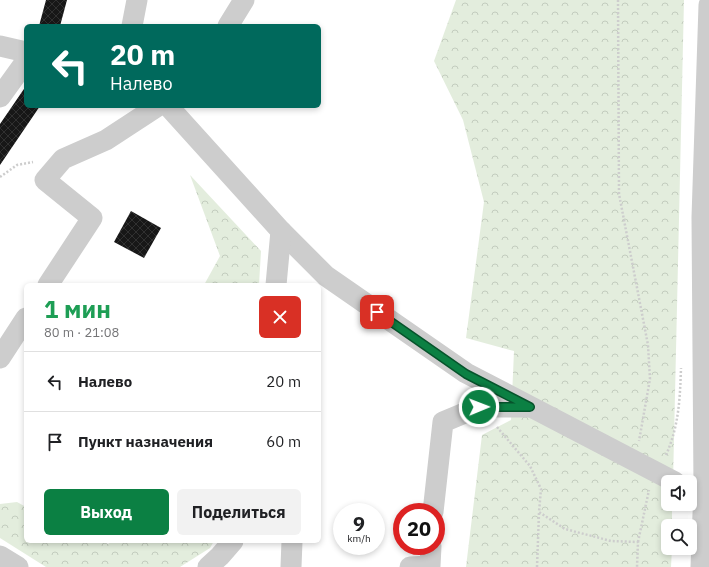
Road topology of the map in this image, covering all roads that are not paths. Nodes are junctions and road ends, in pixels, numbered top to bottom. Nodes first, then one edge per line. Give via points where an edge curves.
1 (137, 0) edge
2 (244, 0) edge
3 (709, 5) edge
4 (132, 24) edge
5 (229, 24) edge
6 (0, 46) edge
7 (24, 52) edge
8 (24, 64) edge
9 (0, 97) edge
10 (171, 108) edge
11 (281, 231) junction
12 (323, 282) edge
13 (49, 283) edge
14 (276, 283) edge
15 (24, 321) edge
16 (0, 358) edge
17 (530, 407) junction
18 (663, 475) edge
19 (697, 494) edge
20 (434, 503) edge
21 (231, 543) edge
22 (292, 543) edge
23 (428, 555) edge
24 (0, 556) edge
25 (18, 567) edge
26 (208, 567) edge
27 (291, 567) edge
28 (423, 567) edge
29 (701, 567) edge

1 - 4 street
2 - 5 street
3 - 19 street
6 - 7 street
8 - 9 street
10 - 11 street
10 - 13 street via 63,159 46,180 92,218
11 - 12 street
11 - 14 street
12 - 17 street via 466,374
15 - 16 street
17 - 18 street
17 - 20 street via 479,407 443,422
19 - 29 street
21 - 26 street
22 - 27 street
23 - 28 street
24 - 25 street

